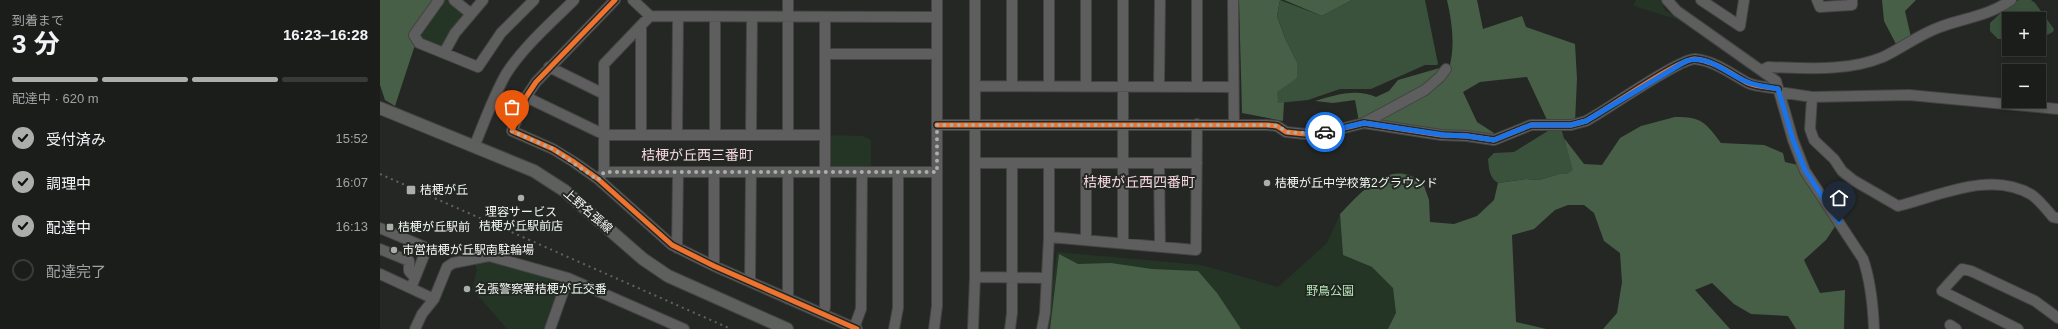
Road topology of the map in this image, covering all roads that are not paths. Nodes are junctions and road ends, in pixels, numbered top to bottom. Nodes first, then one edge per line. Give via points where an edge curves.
1 (439, 0) edge
2 (454, 0) edge
3 (483, 0) edge
4 (534, 0) edge
5 (574, 0) edge
6 (615, 0) edge
7 (633, 0) edge
8 (788, 0) edge
9 (937, 0) edge
10 (976, 0) edge
11 (1012, 0) edge
12 (1049, 0) edge
13 (1086, 0) edge
14 (1123, 0) edge
15 (1160, 0) edge
16 (1197, 0) edge
17 (1233, 0) edge
18 (1667, 0) edge
19 (1701, 0) edge
20 (1744, 0) edge
21 (1817, 0) edge
22 (1852, 0) edge
23 (2010, 0) edge
24 (470, 13) junction
25 (650, 16) junction
26 (678, 16) junction
27 (715, 17) junction
28 (752, 17) junction
29 (788, 17) junction
30 (825, 17) junction
31 (937, 17) junction
32 (641, 26) junction
33 (444, 53) junction
34 (825, 54) junction
35 (937, 54) junction
36 (549, 67) junction
37 (1446, 69) dead end
38 (1762, 70) junction
39 (976, 86) junction
40 (1012, 86) junction
41 (1049, 86) junction
42 (1086, 86) junction
43 (1123, 86) junction
44 (1159, 86) junction
45 (1197, 87) junction
46 (1233, 87) junction
47 (1779, 90) junction
48 (604, 94) junction
49 (1812, 96) junction
50 (526, 98) junction
51 (380, 108) edge
52 (2058, 109) edge
53 (1364, 123) junction
54 (1197, 124) junction
55 (937, 125) junction
56 (976, 125) junction
57 (1122, 125) junction
58 (1234, 125) junction
59 (605, 135) junction
60 (641, 135) junction
61 (677, 135) junction
62 (715, 135) junction
63 (751, 135) junction
64 (788, 135) junction
65 (825, 135) junction
66 (474, 147) junction
67 (975, 163) junction
68 (1012, 163) junction
69 (1049, 163) junction
70 (1086, 163) junction
71 (1123, 163) junction
72 (1159, 163) junction
73 (1197, 163) junction
74 (678, 172) junction
75 (714, 172) junction
76 (751, 172) junction
77 (788, 172) junction
78 (825, 172) junction
79 (862, 172) junction
80 (898, 172) junction
81 (937, 172) junction
82 (601, 176) junction
83 (2058, 218) edge
84 (380, 228) edge
85 (1049, 237) junction
86 (1086, 240) junction
87 (1123, 243) junction
88 (1160, 246) junction
89 (678, 248) junction
90 (380, 249) edge
91 (714, 266) junction
92 (380, 274) edge
93 (976, 277) junction
94 (1012, 277) junction
95 (415, 278) junction
96 (568, 278) junction
97 (1047, 278) junction
98 (750, 281) junction
99 (411, 288) junction
100 (434, 299) junction
101 (788, 299) junction
102 (823, 314) junction
103 (2058, 318) edge
104 (670, 326) edge
105 (856, 328) edge
106 (415, 329) edge
107 (550, 329) edge
108 (684, 329) edge
109 (787, 329) edge
110 (894, 329) edge
111 (934, 329) edge
112 (973, 329) edge
113 (1010, 329) edge
114 (1042, 329) edge
115 (1874, 329) edge
116 (2018, 329) edge

1 - 33 street via 414,35 419,43
2 - 24 street
3 - 24 street
4 - 33 street via 501,33 478,67
5 - 66 street via 526,48 512,66
6 - 36 street
7 - 25 street
8 - 29 street
9 - 31 street
10 - 39 street
11 - 40 street
12 - 41 street
13 - 42 street
14 - 43 street
15 - 44 street
16 - 45 street
17 - 46 street
18 - 38 street via 1677,11
19 - 20 street via 1740,26
21 - 22 street via 1820,7 1852,5
23 - 38 street via 1989,13 1938,27 1882,57 1864,63 1834,68 1768,67
24 - 33 street
25 - 26 street
25 - 32 street
26 - 27 street
26 - 61 street
27 - 28 street
27 - 62 street
28 - 29 street
28 - 63 street
29 - 30 street
29 - 64 street
30 - 31 street
30 - 34 street
31 - 35 street
32 - 48 street via 604,64
32 - 60 street
34 - 35 street
34 - 65 street
35 - 55 street
36 - 48 street
36 - 50 street
37 - 53 street via 1425,90
38 - 47 street via 1776,81
39 - 40 street
39 - 56 street
40 - 41 street
41 - 42 street
42 - 43 street
43 - 44 street
43 - 57 street
44 - 45 street
45 - 46 street
46 - 58 street
47 - 49 street
47 - 53 street via 1750,83 1723,68 1693,59 1586,121 1571,125 1531,125 1494,140
47 - 115 street via 1793,140 1805,170 1863,259 1869,274
48 - 59 street
49 - 52 street via 1909,95
49 - 83 street via 1810,129 1814,140 1834,158 1842,170 1885,200 1898,206 1974,185 1999,185 2032,195
50 - 59 street
50 - 82 street via 512,131 553,149
51 - 66 main road, 上野名張線
53 - 58 street via 1324,133 1304,134 1286,132 1273,125
54 - 57 street
54 - 58 street
54 - 73 street
55 - 56 street
55 - 81 street
56 - 57 street
56 - 67 street
57 - 71 street
59 - 60 street
59 - 82 street
60 - 61 street
61 - 62 street
62 - 63 street
63 - 64 street
64 - 65 street
65 - 78 street
66 - 109 main road, 上野名張線 via 534,171 554,182 643,259 672,278
67 - 68 street
67 - 93 street
68 - 69 street
68 - 94 street
69 - 70 street
69 - 85 street
70 - 71 street
70 - 86 street
71 - 72 street
71 - 87 street
72 - 73 street
72 - 88 street
73 - 88 street via 1196,250
74 - 75 street
74 - 82 street
74 - 89 street
75 - 76 street
75 - 91 street
76 - 77 street
76 - 98 street
77 - 78 street
77 - 101 street
78 - 79 street
78 - 102 street
79 - 80 street
79 - 105 street via 862,308
80 - 81 street
80 - 110 street via 898,308
81 - 111 street via 937,306
82 - 89 street via 657,234
84 - 95 street via 427,248
85 - 86 street
85 - 97 street
86 - 87 street
87 - 88 street
89 - 91 street
90 - 95 street via 409,261 409,271
91 - 98 street
92 - 99 street
93 - 94 street
93 - 112 street
94 - 97 street
94 - 113 street
95 - 99 street
96 - 100 street via 489,256 453,263 447,267
96 - 104 street
96 - 107 street
97 - 114 street
98 - 101 street
99 - 100 street
100 - 106 street via 422,314
101 - 102 street
102 - 105 street
103 - 116 street via 2035,301 1971,270 1962,269 1942,291
104 - 108 street

